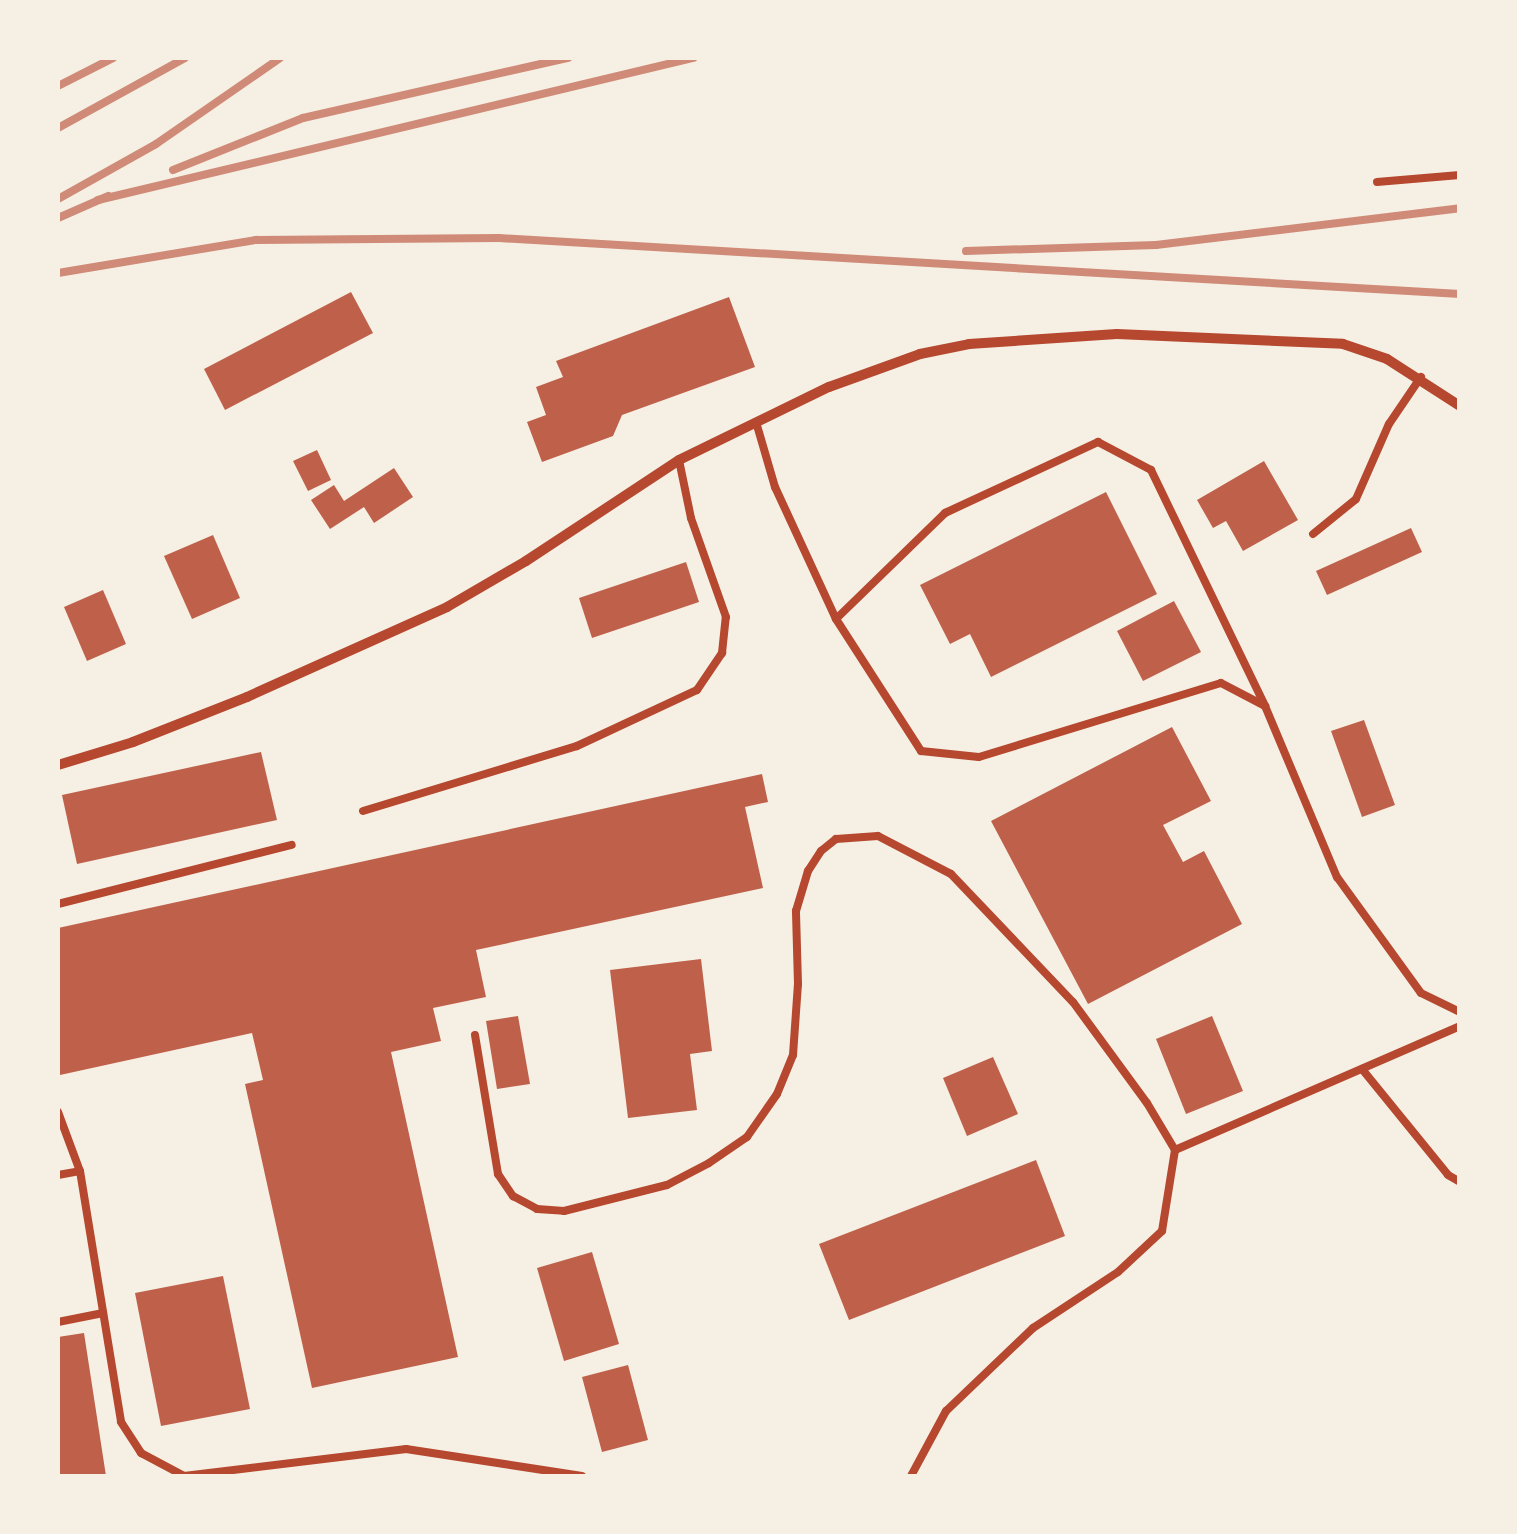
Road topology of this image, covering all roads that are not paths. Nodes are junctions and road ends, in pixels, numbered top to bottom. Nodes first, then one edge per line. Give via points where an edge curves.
1 (1460, 175) edge
2 (1376, 182) dead end
3 (1420, 377) junction
4 (1460, 406) edge
5 (756, 422) junction
6 (678, 460) junction
7 (1313, 534) dead end
8 (836, 619) junction
9 (1265, 706) junction
10 (58, 764) edge
11 (363, 811) dead end
12 (292, 845) dead end
13 (58, 904) edge
14 (1460, 1012) edge
15 (1460, 1026) edge
16 (474, 1035) dead end
17 (1362, 1069) junction
18 (58, 1112) edge
19 (1175, 1150) junction
20 (80, 1171) junction
21 (58, 1175) edge
22 (1460, 1182) edge
23 (103, 1312) junction
24 (58, 1322) edge
25 (582, 1476) edge
26 (912, 1476) edge

1 - 2 lane
3 - 4 street
3 - 5 street via 1343,344 1050,336 920,354
3 - 7 lane via 1389,424 1356,499
5 - 6 street
5 - 8 lane via 775,487
6 - 10 street via 447,608 247,697
6 - 11 lane via 726,617 722,653 697,690 577,746
8 - 9 lane via 921,751 979,756 1221,683
8 - 9 lane via 944,513 1098,442 1151,470
9 - 14 lane via 1337,876 1421,993
12 - 13 lane
15 - 17 lane
16 - 19 lane via 498,1174 513,1196 537,1210 564,1211 667,1184 709,1164 747,1136 777,1094 793,1055 796,912 808,871 836,840 878,836 951,874 1073,1002
17 - 19 lane
17 - 22 lane
18 - 20 lane
19 - 26 lane via 1162,1231 1118,1272 1034,1328 946,1410
20 - 21 lane
20 - 23 lane
23 - 24 lane
23 - 25 lane via 121,1422 141,1453 184,1476 406,1449

